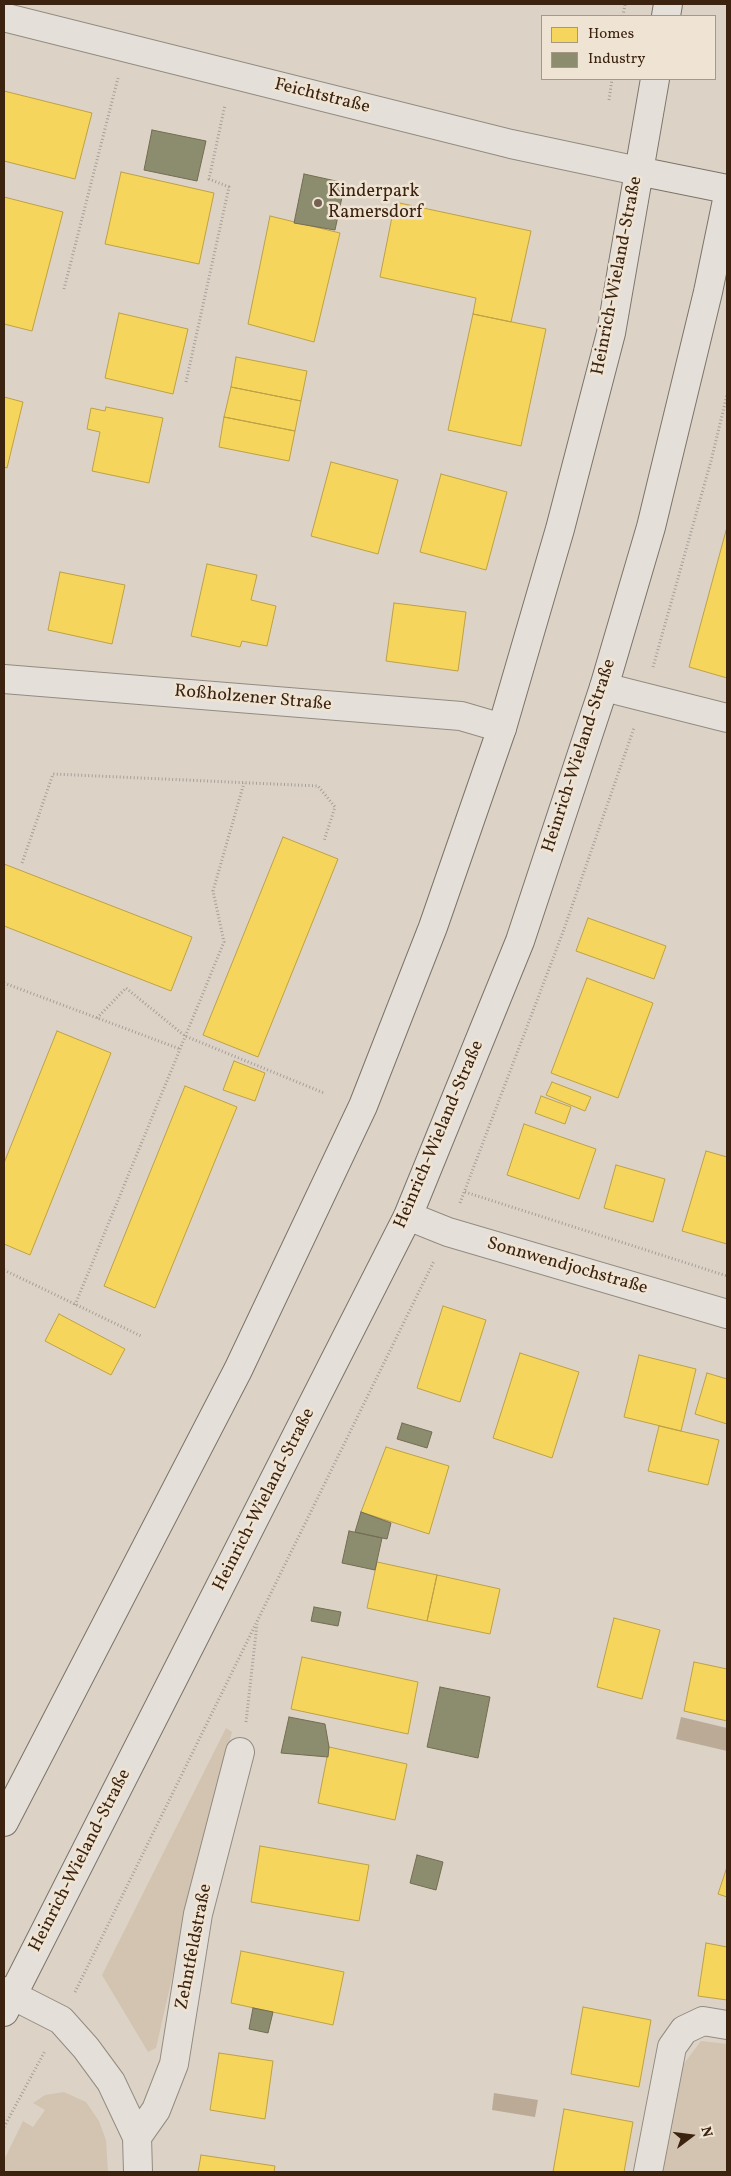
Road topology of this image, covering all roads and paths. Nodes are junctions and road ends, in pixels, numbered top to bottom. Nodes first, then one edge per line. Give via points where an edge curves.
1 (7, 18) dead end
2 (120, 72) dead end
3 (612, 80) edge
4 (655, 80) edge
5 (609, 100) dead end
6 (226, 101) dead end
7 (638, 171) junction
8 (727, 188) edge
9 (727, 200) edge
10 (64, 289) dead end
11 (186, 382) dead end
12 (4, 679) edge
13 (604, 687) junction
14 (727, 718) edge
15 (502, 728) junction
16 (244, 783) junction
17 (324, 840) dead end
18 (22, 862) dead end
19 (4, 983) edge
20 (97, 1018) junction
21 (185, 1036) junction
22 (180, 1049) junction
23 (324, 1093) dead end
24 (466, 1192) dead end
25 (408, 1216) junction
26 (4, 1270) edge
27 (727, 1276) edge
28 (74, 1305) junction
29 (727, 1314) edge
30 (141, 1336) dead end
31 (257, 1620) dead end
32 (240, 1752) joint
33 (4, 1822) edge
34 (7, 2000) edge
35 (727, 2025) edge
36 (137, 2137) junction
37 (138, 2172) edge
38 (648, 2172) edge

1 - 7 main road, Feichtstraße via 511,144
2 - 10 path
3 - 5 path
4 - 7 main road, Heinrich-Wieland-Straße
6 - 11 path via 209,179 229,187
7 - 8 main road, Feichtstraße
7 - 15 main road, Heinrich-Wieland-Straße via 611,333 560,529
9 - 13 main road, Heinrich-Wieland-Straße via 666,470
12 - 15 main road, Roßholzener Straße via 461,716
13 - 14 main road
13 - 25 main road, Heinrich-Wieland-Straße via 520,941
15 - 33 main road, Heinrich-Wieland-Straße via 433,928 363,1106 238,1370
16 - 17 path via 318,786 335,807
16 - 18 path via 53,774
16 - 21 path via 213,891 224,942
19 - 20 path
20 - 21 path via 126,988
20 - 22 path
21 - 22 path
21 - 23 path
22 - 28 path
24 - 27 path
25 - 29 main road, Sonnwendjochstraße via 448,1232
25 - 34 main road, Heinrich-Wieland-Straße
26 - 28 path
28 - 30 path
31 - 32 path via 247,1720
32 - 36 main road, Zehntfeldstraße via 198,1914 174,2064 156,2110
34 - 36 main road via 61,2020 111,2082
35 - 38 main road via 703,2021 684,2030 672,2047
36 - 37 main road

